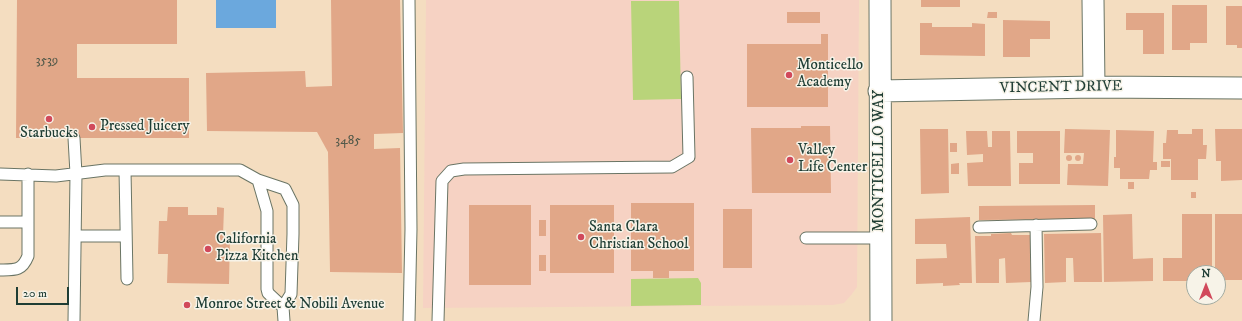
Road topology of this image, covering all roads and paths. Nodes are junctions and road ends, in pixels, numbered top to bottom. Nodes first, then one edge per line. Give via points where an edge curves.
1 (409, 0) edge
2 (880, 0) edge
3 (1093, 0) edge
4 (687, 77) dead end
5 (1094, 87) junction
6 (1242, 88) edge
7 (879, 91) junction
8 (74, 138) dead end
9 (125, 170) junction
10 (0, 174) edge
11 (28, 174) junction
12 (76, 174) junction
13 (258, 180) junction
14 (0, 222) edge
15 (28, 222) junction
16 (1091, 224) dead end
17 (1036, 225) junction
18 (979, 226) dead end
19 (76, 236) junction
20 (126, 236) junction
21 (806, 238) dead end
22 (880, 238) junction
23 (0, 270) edge
24 (127, 279) dead end
25 (283, 307) junction
26 (74, 321) edge
27 (284, 321) edge
28 (409, 321) edge
29 (438, 321) edge
30 (881, 321) edge
31 (1034, 321) edge

1 - 28 lane
2 - 7 street, MONTICELLO WAY
3 - 5 street
4 - 29 lane via 689,157 672,167 464,169 451,172 442,181
5 - 6 street, VINCENT DRIVE
5 - 7 street, VINCENT DRIVE
7 - 22 street, MONTICELLO WAY
8 - 12 lane
9 - 12 lane
9 - 13 lane via 240,170
9 - 20 lane
10 - 11 lane
11 - 12 lane
11 - 15 lane
12 - 19 lane
13 - 25 lane via 267,211 267,289
13 - 25 lane via 285,189 293,205 291,294
14 - 15 lane
15 - 23 lane via 26,261 17,269
16 - 17 lane
17 - 18 lane
17 - 31 lane via 1037,287
19 - 20 lane
19 - 26 lane
20 - 24 lane
21 - 22 lane
22 - 30 street, MONTICELLO WAY
25 - 27 lane

